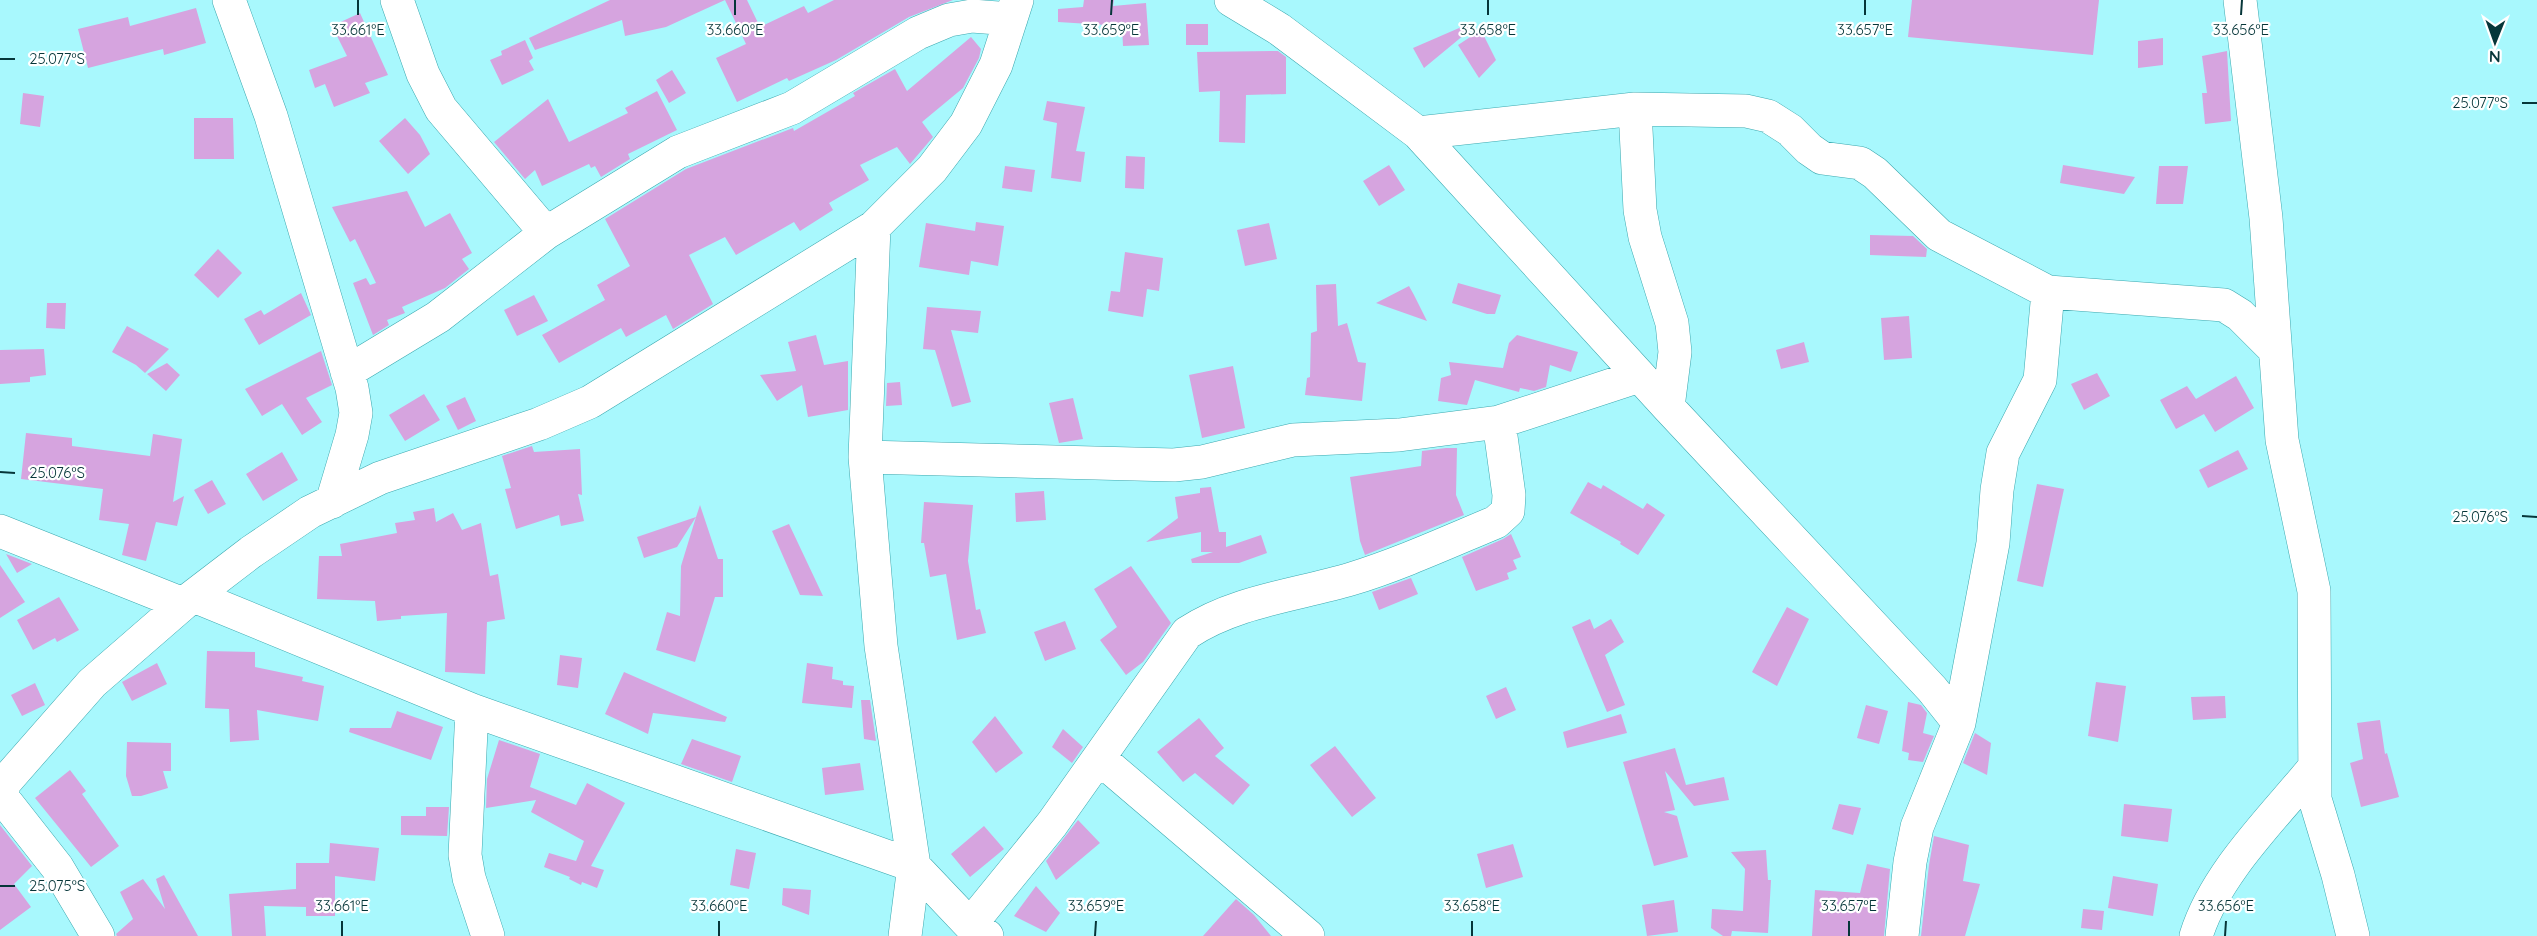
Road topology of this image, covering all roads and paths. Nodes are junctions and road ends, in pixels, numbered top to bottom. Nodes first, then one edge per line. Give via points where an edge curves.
1 (229, 0) edge
2 (397, 0) edge
3 (1231, 0) edge
4 (2240, 0) edge
5 (1014, 10) edge
6 (1278, 14) edge
7 (1635, 109) junction
8 (1418, 133) junction
9 (874, 226) junction
10 (546, 233) junction
11 (2048, 292) junction
12 (2275, 350) junction
13 (347, 372) junction
14 (1639, 376) junction
15 (1668, 407) junction
16 (1500, 422) junction
17 (865, 457) junction
18 (332, 502) junction
19 (0, 531) edge
20 (188, 600) junction
21 (472, 710) junction
22 (1959, 723) junction
23 (1099, 758) junction
24 (2313, 769) junction
25 (1, 798) edge
26 (914, 866) junction
27 (979, 931) edge
28 (98, 936) edge
29 (488, 936) edge
30 (905, 936) edge
31 (1308, 936) edge
32 (1902, 936) edge
33 (2196, 936) edge
34 (2353, 936) edge

1 - 13 street via 271,116
2 - 10 street via 423,74 441,109
3 - 6 street
4 - 12 street via 2266,218
5 - 9 street via 996,64 966,124 932,169
5 - 10 street via 949,20 918,33 792,108 678,152
6 - 8 street
7 - 8 street
7 - 11 street via 1746,111 1768,116 1822,158 1860,163 1875,173 1939,235
7 - 15 street via 1640,210 1672,323 1675,352
8 - 14 street
9 - 17 street
9 - 18 street via 590,402 539,424 380,478
10 - 13 street via 438,317
11 - 12 street via 2224,305 2240,315
11 - 22 street via 2040,380 2003,453 1994,543
12 - 24 street via 2282,440 2314,591
13 - 18 street via 356,413
14 - 15 street
14 - 16 street
15 - 22 street via 1932,689
16 - 17 street via 1400,435 1293,440 1174,465
16 - 23 street via 1509,495 1508,511 1496,522 1370,573 1207,620 1187,633
17 - 26 street via 881,646
18 - 20 street via 310,512 251,552
19 - 20 street
20 - 21 street
20 - 25 street via 92,683 5,782
21 - 26 street
21 - 29 street via 465,855
22 - 32 street via 1917,827
23 - 27 street
23 - 31 street
24 - 33 street via 2221,882 2203,912
24 - 34 street via 2315,799
25 - 28 street via 57,867
26 - 27 street
26 - 30 street

